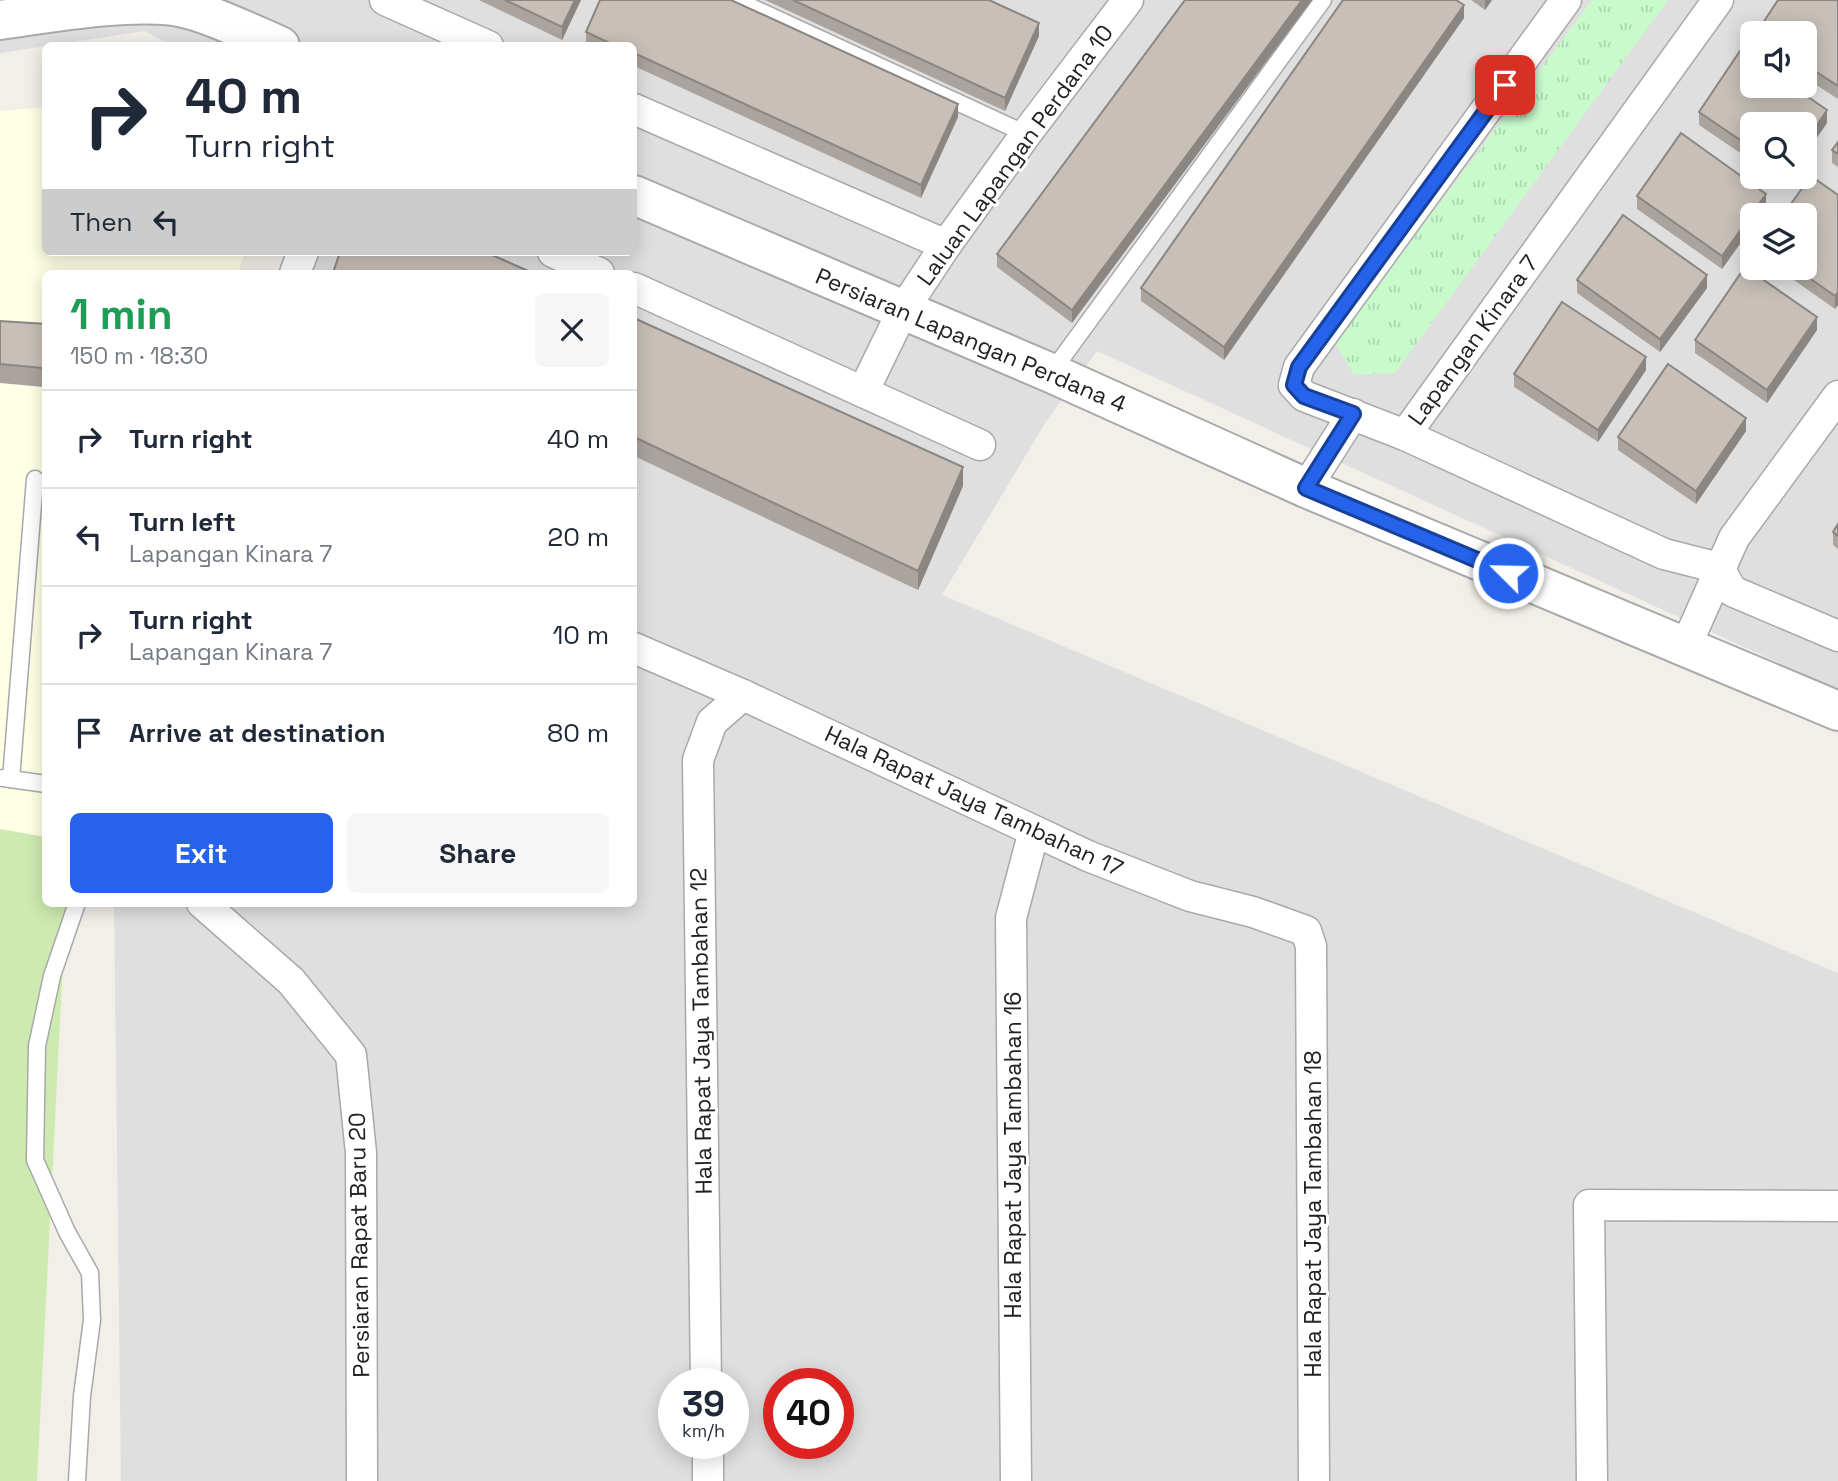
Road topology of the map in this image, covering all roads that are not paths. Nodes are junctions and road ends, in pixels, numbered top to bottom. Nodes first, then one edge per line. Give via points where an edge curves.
1 (385, 0) edge
2 (736, 0) edge
3 (1323, 0) edge
4 (1566, 0) edge
5 (1718, 0) edge
6 (174, 3) edge
7 (1116, 3) edge
8 (0, 20) edge
9 (270, 42) edge
10 (479, 42) edge
11 (637, 110) edge
12 (1026, 134) junction
13 (637, 196) edge
14 (946, 245) junction
15 (562, 256) edge
16 (593, 270) edge
17 (637, 289) edge
18 (903, 310) junction
19 (1051, 373) junction
20 (863, 392) junction
21 (1838, 396) edge
22 (1353, 414) junction
23 (1405, 435) junction
24 (981, 445) dead end
25 (35, 479) dead end
26 (1306, 488) junction
27 (1719, 568) junction
28 (1838, 636) edge
29 (1685, 648) junction
30 (637, 649) edge
31 (743, 695) junction
32 (1838, 711) edge
33 (5, 778) edge
34 (42, 783) edge
35 (1034, 831) junction
36 (76, 907) edge
37 (207, 907) edge
38 (1311, 946) joint
39 (1838, 1206) edge
40 (706, 1368) edge
41 (708, 1459) edge
42 (77, 1481) edge
43 (362, 1481) edge
44 (708, 1481) edge
45 (1016, 1481) edge
46 (1314, 1481) edge
47 (1592, 1481) edge

1 - 10 street
2 - 12 lane
3 - 19 lane
4 - 22 street, Lapangan Kinara 7 via 1299,367 1294,385 1304,396
5 - 23 street, Lapangan Kinara 7
6 - 8 street
6 - 9 street
7 - 12 street, Laluan Lapangan Perdana 10
11 - 14 street
12 - 14 street, Laluan Lapangan Perdana 10
13 - 18 street, Persiaran Lapangan Perdana 4
14 - 18 street, Laluan Lapangan Perdana 10
15 - 16 street
17 - 20 street
18 - 19 street, Persiaran Lapangan Perdana 4
18 - 20 street, Laluan Lapangan Perdana 10
19 - 26 street, Persiaran Lapangan Perdana 4
20 - 24 street
21 - 27 street via 1734,538
22 - 23 street, Lapangan Kinara 7
22 - 26 street
23 - 27 street via 1664,554
25 - 33 lane
26 - 29 street, Persiaran Lapangan Perdana 4
27 - 28 street via 1732,591
27 - 29 street
29 - 32 street, Persiaran Lapangan Perdana 4
30 - 31 street, Hala Rapat Jaya Tambahan 17
31 - 35 street, Hala Rapat Jaya Tambahan 17
31 - 40 street, Hala Rapat Jaya Tambahan 12 via 712,722 698,760
33 - 34 lane
35 - 38 street, Hala Rapat Jaya Tambahan 17 via 1190,896 1289,923 1306,931
35 - 45 street, Hala Rapat Jaya Tambahan 16 via 1012,918
36 - 42 lane via 52,976 37,1046 35,1160 90,1273 92,1320
37 - 43 street, Persiaran Rapat Baru 20 via 291,981 351,1055 361,1153
38 - 46 street, Hala Rapat Jaya Tambahan 18
39 - 47 street via 1589,1205
41 - 44 street

